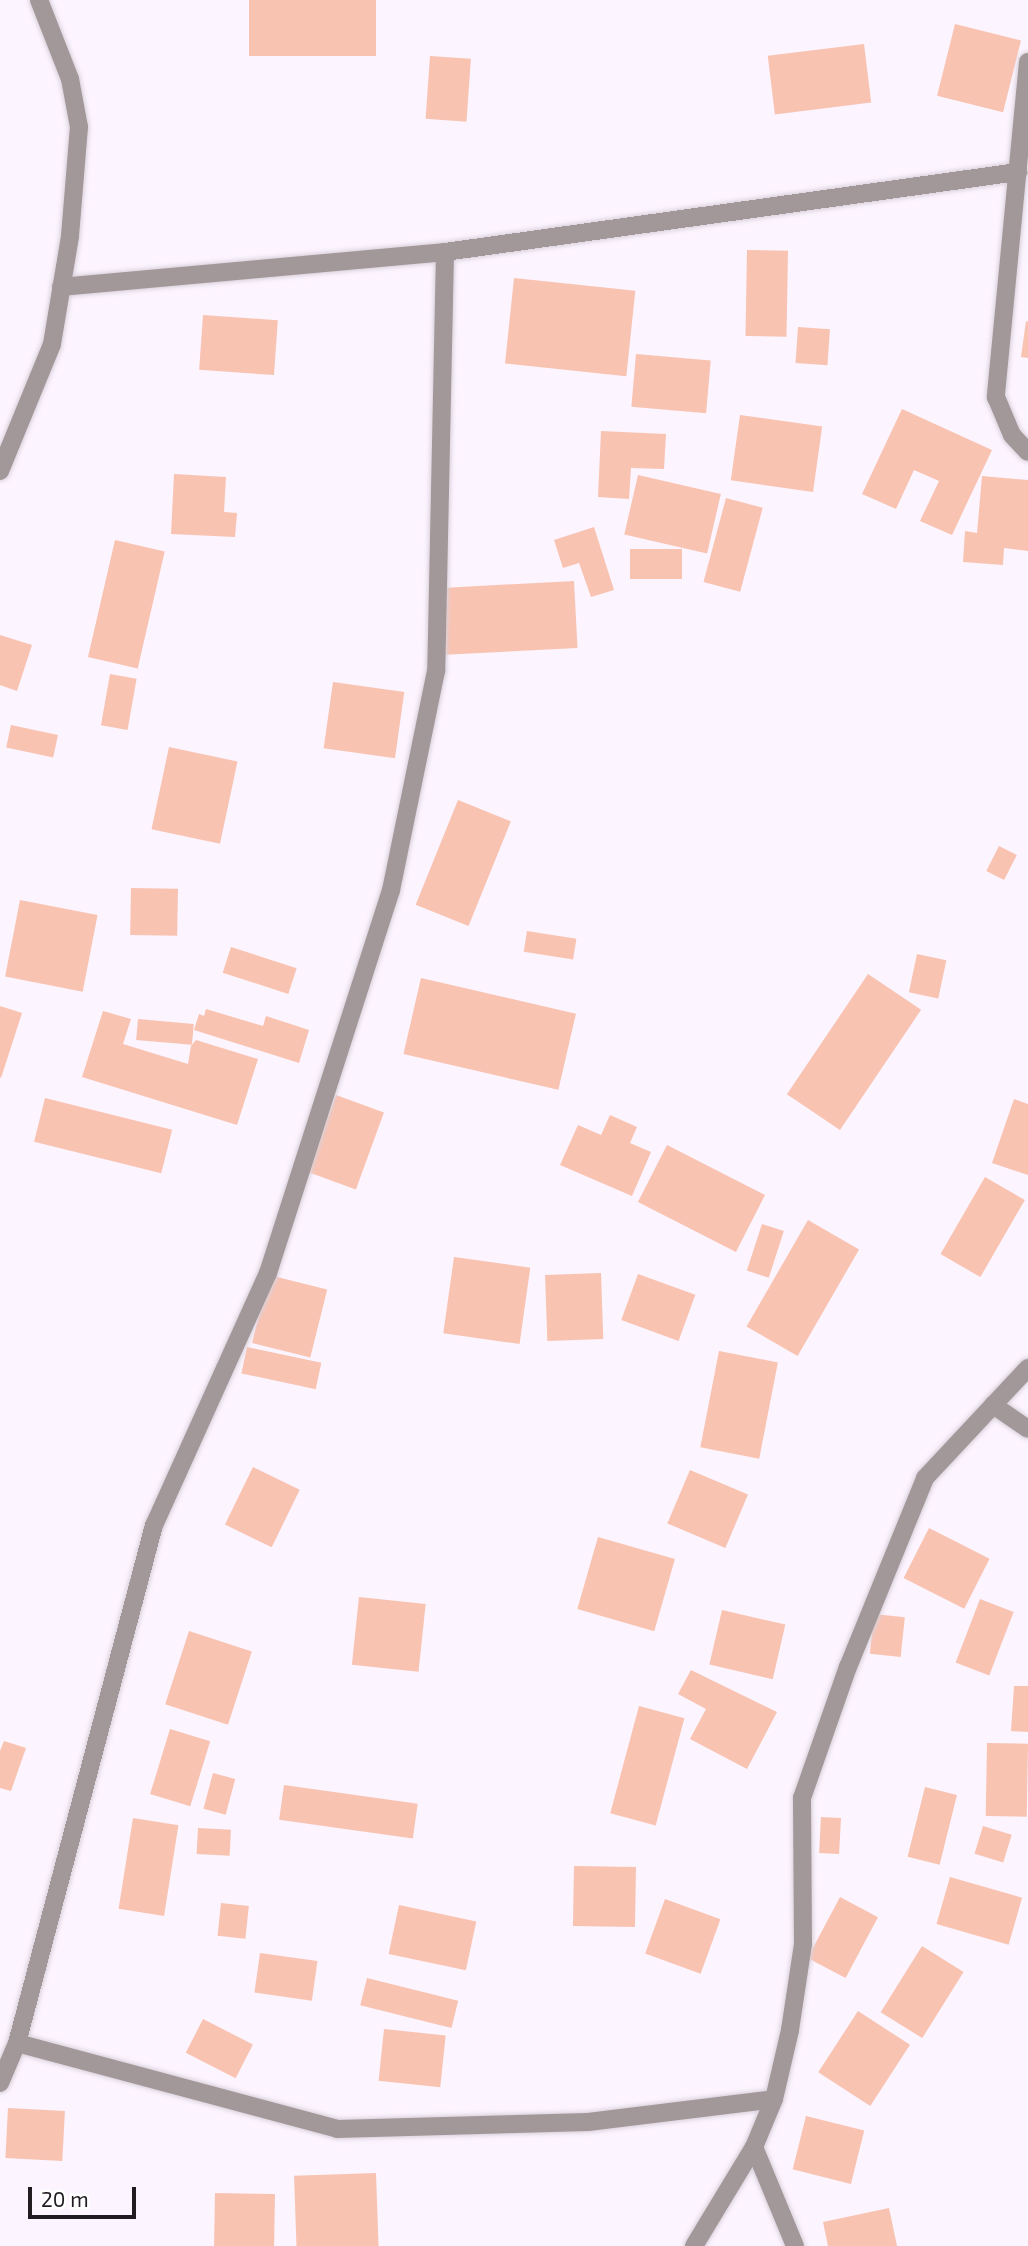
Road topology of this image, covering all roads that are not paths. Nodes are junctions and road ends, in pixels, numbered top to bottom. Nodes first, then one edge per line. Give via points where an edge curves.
1 (39, 0) edge
2 (1028, 62) edge
3 (1018, 172) junction
4 (445, 252) junction
5 (61, 287) junction
6 (1028, 452) edge
7 (0, 471) edge
8 (1028, 1368) edge
9 (993, 1405) junction
10 (1028, 1429) edge
11 (17, 2043) junction
12 (0, 2083) edge
13 (774, 2099) junction
14 (754, 2147) junction
15 (694, 2246) edge
16 (795, 2246) edge

1 - 5 street via 70,79 79,127
2 - 3 street
3 - 4 street
3 - 6 street via 996,397 1013,435
4 - 5 street
4 - 11 street via 436,671 391,890 268,1272 155,1525
5 - 7 street via 52,344
8 - 9 street
9 - 10 street
9 - 13 street via 925,1478 848,1667 802,1798 803,1944
11 - 12 street
11 - 13 street via 337,2129 588,2122
13 - 14 street
14 - 15 street
14 - 16 street

